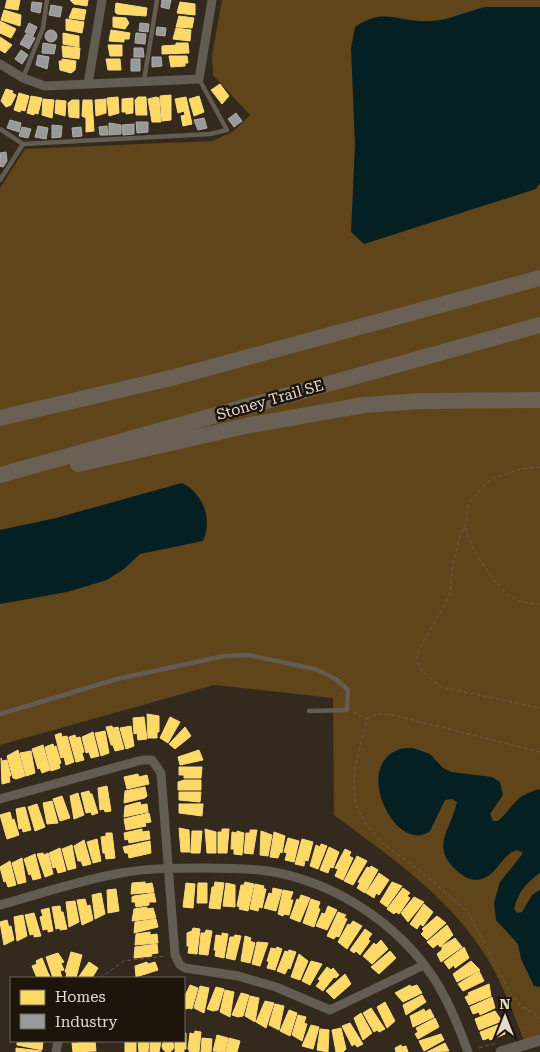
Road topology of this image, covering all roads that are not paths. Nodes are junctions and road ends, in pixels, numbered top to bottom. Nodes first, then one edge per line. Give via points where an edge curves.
1 (47, 0) edge
2 (102, 0) edge
3 (157, 0) edge
4 (212, 0) edge
5 (0, 64) edge
6 (23, 78) junction
7 (199, 79) junction
8 (144, 81) junction
9 (88, 84) junction
10 (0, 129) edge
11 (23, 144) junction
12 (0, 180) edge
13 (540, 278) edge
14 (540, 325) edge
15 (540, 400) edge
16 (0, 418) edge
17 (36, 466) junction
18 (0, 475) edge
19 (309, 711) dead end
20 (0, 714) edge
21 (0, 799) edge
22 (168, 868) junction
23 (0, 905) edge
24 (424, 966) junction
25 (540, 1040) edge
26 (468, 1052) edge
27 (501, 1052) edge

1 - 6 lane via 43,28
2 - 9 street
3 - 8 lane
4 - 7 street
5 - 6 street
6 - 9 street via 45,86
7 - 8 street
7 - 11 lane via 227,130 210,134
8 - 9 street
10 - 11 lane
11 - 12 lane
13 - 16 highway via 175,377
14 - 17 highway, Stoney Trail SE
15 - 17 highway via 364,405 250,425 82,464
17 - 18 highway, Stoney Trail SE
19 - 20 lane via 347,710 348,690 336,679 315,670 248,656 224,656 117,679
21 - 22 street via 152,760 161,773
22 - 23 street via 120,873
22 - 24 street via 254,870 315,884 365,910 404,941
22 - 24 street via 175,955 185,968 238,976 276,987 330,1010
24 - 26 street via 449,1005
25 - 27 street

